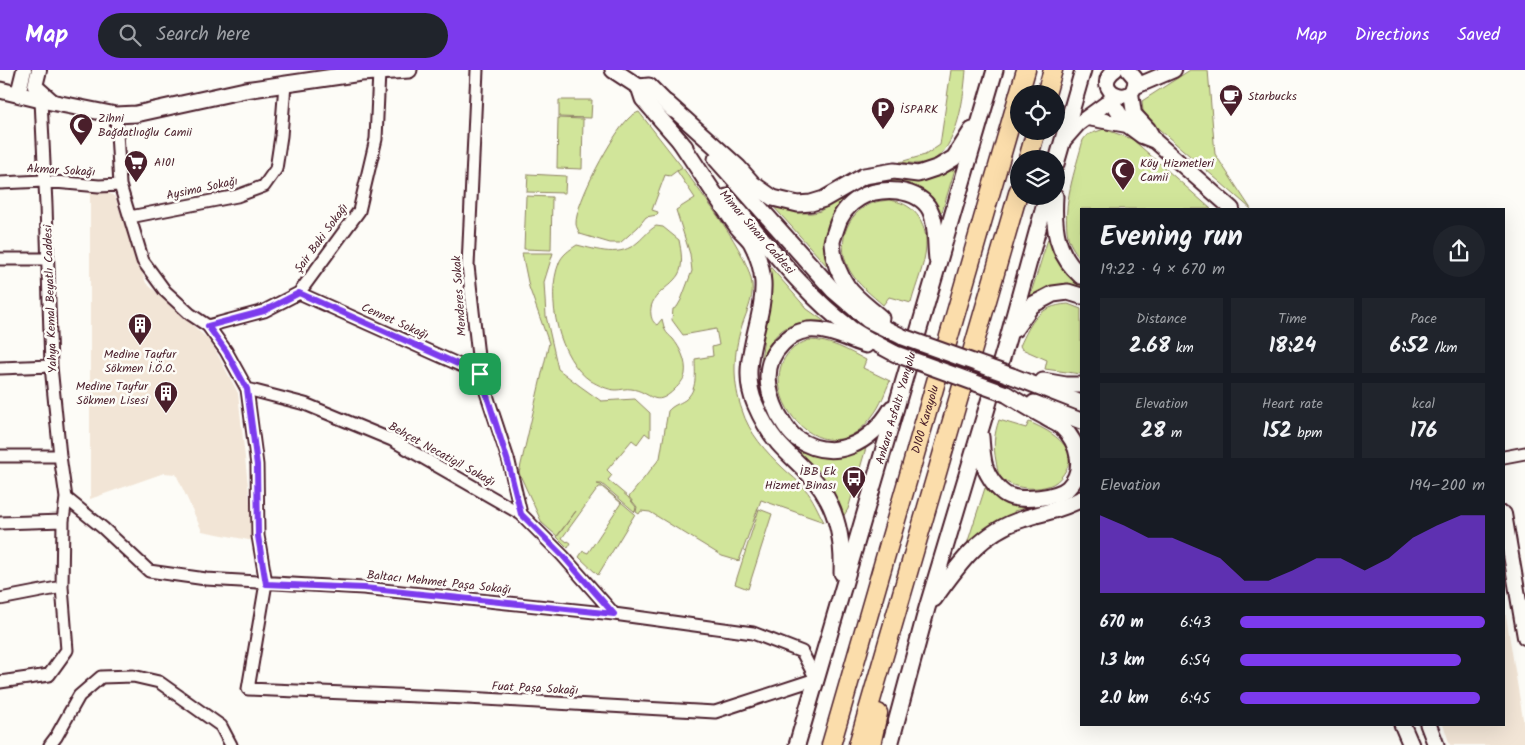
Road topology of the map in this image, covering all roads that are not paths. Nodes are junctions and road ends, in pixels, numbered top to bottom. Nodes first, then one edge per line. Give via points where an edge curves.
1 (24, 70) edge
2 (39, 70) edge
3 (409, 70) edge
4 (477, 70) edge
5 (613, 70) edge
6 (994, 70) edge
7 (1026, 70) edge
8 (1053, 70) edge
9 (1083, 70) edge
10 (1115, 70) edge
11 (1130, 70) edge
12 (1174, 70) edge
13 (379, 72) junction
14 (284, 84) junction
15 (1022, 85) edge
16 (1049, 85) edge
17 (639, 88) junction
18 (0, 90) edge
19 (1133, 90) junction
20 (18, 94) junction
21 (1113, 98) junction
22 (47, 101) junction
23 (667, 103) junction
24 (116, 116) junction
25 (981, 117) junction
26 (1088, 118) junction
27 (1010, 125) edge
28 (1127, 125) junction
29 (679, 140) junction
30 (1063, 141) junction
31 (1155, 141) junction
32 (1060, 150) edge
33 (44, 181) junction
34 (0, 182) edge
35 (120, 185) junction
36 (1015, 205) edge
37 (1045, 205) edge
38 (1055, 205) edge
39 (1231, 208) edge
40 (130, 217) junction
41 (0, 258) edge
42 (48, 259) junction
43 (938, 267) junction
44 (1080, 275) edge
45 (299, 293) junction
46 (1080, 296) edge
47 (208, 326) junction
48 (903, 337) junction
49 (1008, 338) junction
50 (896, 354) junction
51 (51, 366) junction
52 (0, 368) edge
53 (480, 374) junction
54 (1012, 376) junction
55 (1080, 384) edge
56 (247, 389) junction
57 (900, 394) junction
58 (1006, 394) junction
59 (1080, 403) edge
60 (1080, 421) edge
61 (980, 429) junction
62 (1525, 452) edge
63 (0, 456) edge
64 (60, 456) junction
65 (1505, 457) edge
66 (66, 498) junction
67 (1080, 500) edge
68 (521, 514) junction
69 (1505, 520) edge
70 (62, 521) junction
71 (0, 522) edge
72 (266, 584) junction
73 (904, 586) junction
74 (62, 587) junction
75 (840, 598) junction
76 (0, 599) edge
77 (927, 608) junction
78 (614, 614) junction
79 (1525, 637) edge
80 (816, 679) junction
81 (0, 682) edge
82 (1403, 726) edge
83 (1429, 726) edge
84 (50, 745) edge
85 (231, 745) edge
86 (797, 745) edge
87 (831, 745) edge
88 (858, 745) edge
89 (871, 745) edge
90 (890, 745) edge
91 (1411, 745) edge
92 (1436, 745) edge

1 - 20 street
2 - 22 street via 35,86
3 - 13 main road
4 - 53 street, Menderes Sokak via 468,266
5 - 17 main road, Mimar Sinan Caddesi
6 - 25 main road, Ankara Asfaltı Yanyolu
7 - 15 highway, D100 Karayolu
8 - 16 highway
9 - 30 main road
10 - 21 street via 1109,75 1107,84
11 - 19 street via 1135,78
12 - 19 street
13 - 14 main road
13 - 45 street, Şair Baki Sokağı via 376,139 359,211
14 - 24 main road
14 - 40 street, Aysima Sokağı via 276,169 264,186 236,196
17 - 23 main road, Mimar Sinan Caddesi via 649,86
17 - 29 main road, Mimar Sinan Caddesi via 642,99
18 - 20 main road
19 - 21 street
19 - 31 street via 1134,114
20 - 22 main road
21 - 26 street
21 - 28 street
22 - 24 main road
22 - 33 street, Yahya Kemal Beyatlı Caddesi
23 - 25 main road via 753,184 773,198 798,204 824,199 864,176 894,171 918,174 939,168 954,158
23 - 48 main road, Mimar Sinan Caddesi via 832,290 868,320
24 - 35 street
25 - 43 main road, Ankara Asfaltı Yanyolu
26 - 28 street
26 - 30 street
27 - 87 highway, D100 Karayolu
28 - 31 street
29 - 50 main road, Mimar Sinan Caddesi via 807,290 851,328
29 - 75 main road via 750,242 759,263 763,280 762,302 750,351 751,394 763,421 778,443 822,490 832,509 843,552
30 - 32 main road
31 - 39 street
33 - 34 street, Akmar Sokağı
33 - 35 street, Akmar Sokağı
33 - 42 street, Yahya Kemal Beyatlı Caddesi
35 - 40 street
36 - 73 highway
37 - 49 main road
38 - 44 main road via 1056,232 1063,254
40 - 47 street via 143,261 166,291
41 - 42 street
42 - 51 street, Yahya Kemal Beyatlı Caddesi
43 - 48 main road via 933,219 918,197 884,190 866,194 848,206 838,220 832,242 836,266 848,288
43 - 57 main road, Ankara Asfaltı Yanyolu
45 - 47 street, Şair Baki Sokağı via 264,311
45 - 53 street, Cennet Sokağı
46 - 49 main road via 1068,292 1053,294 1032,305
47 - 56 street
48 - 54 main road, Mimar Sinan Caddesi, bridge
49 - 61 main road
50 - 57 main road via 825,331 808,330 791,335 776,350 769,364 767,384 784,425 796,438 829,449 843,449 866,438 885,419
50 - 58 main road, bridge
51 - 52 street
51 - 64 street, Yahya Kemal Beyatlı Caddesi
53 - 68 street, Menderes Sokak
54 - 55 main road via 1066,385
54 - 59 main road
56 - 68 street, Behçet Necatigil Sokağı via 305,404 392,440
56 - 72 street via 257,465 258,536
57 - 75 main road, Ankara Asfaltı Yanyolu
58 - 60 main road
58 - 61 main road via 1061,427 1070,437 1080,458 1078,472 1068,488 1040,498 1008,496 987,473
61 - 77 main road
62 - 65 street
63 - 64 street
64 - 66 street, Yahya Kemal Beyatlı Caddesi
66 - 70 street, Yahya Kemal Beyatlı Caddesi
66 - 72 street, Baltacı Mehmet Paşa Sokağı via 148,571
67 - 77 main road via 1067,508 1022,519 994,532 962,561
68 - 78 street, Behçet Necatigil Sokağı
69 - 79 street
70 - 71 street
70 - 74 street, Yahya Kemal Beyatlı Caddesi
72 - 78 street, Baltacı Mehmet Paşa Sokağı via 364,588
72 - 80 street, Fuat Paşa Sokağı via 248,689 715,712
73 - 88 highway
73 - 89 highway
74 - 76 street
74 - 81 street, Yahya Kemal Beyatlı Caddesi via 67,650 49,675
75 - 80 main road, Ankara Asfaltı Yanyolu
77 - 90 main road
78 - 80 street, Baltacı Mehmet Paşa Sokağı via 753,632 802,652
80 - 86 main road, Ankara Asfaltı Yanyolu
82 - 91 main road
83 - 92 main road
84 - 85 street via 78,696 101,677 134,676 167,687 221,726

